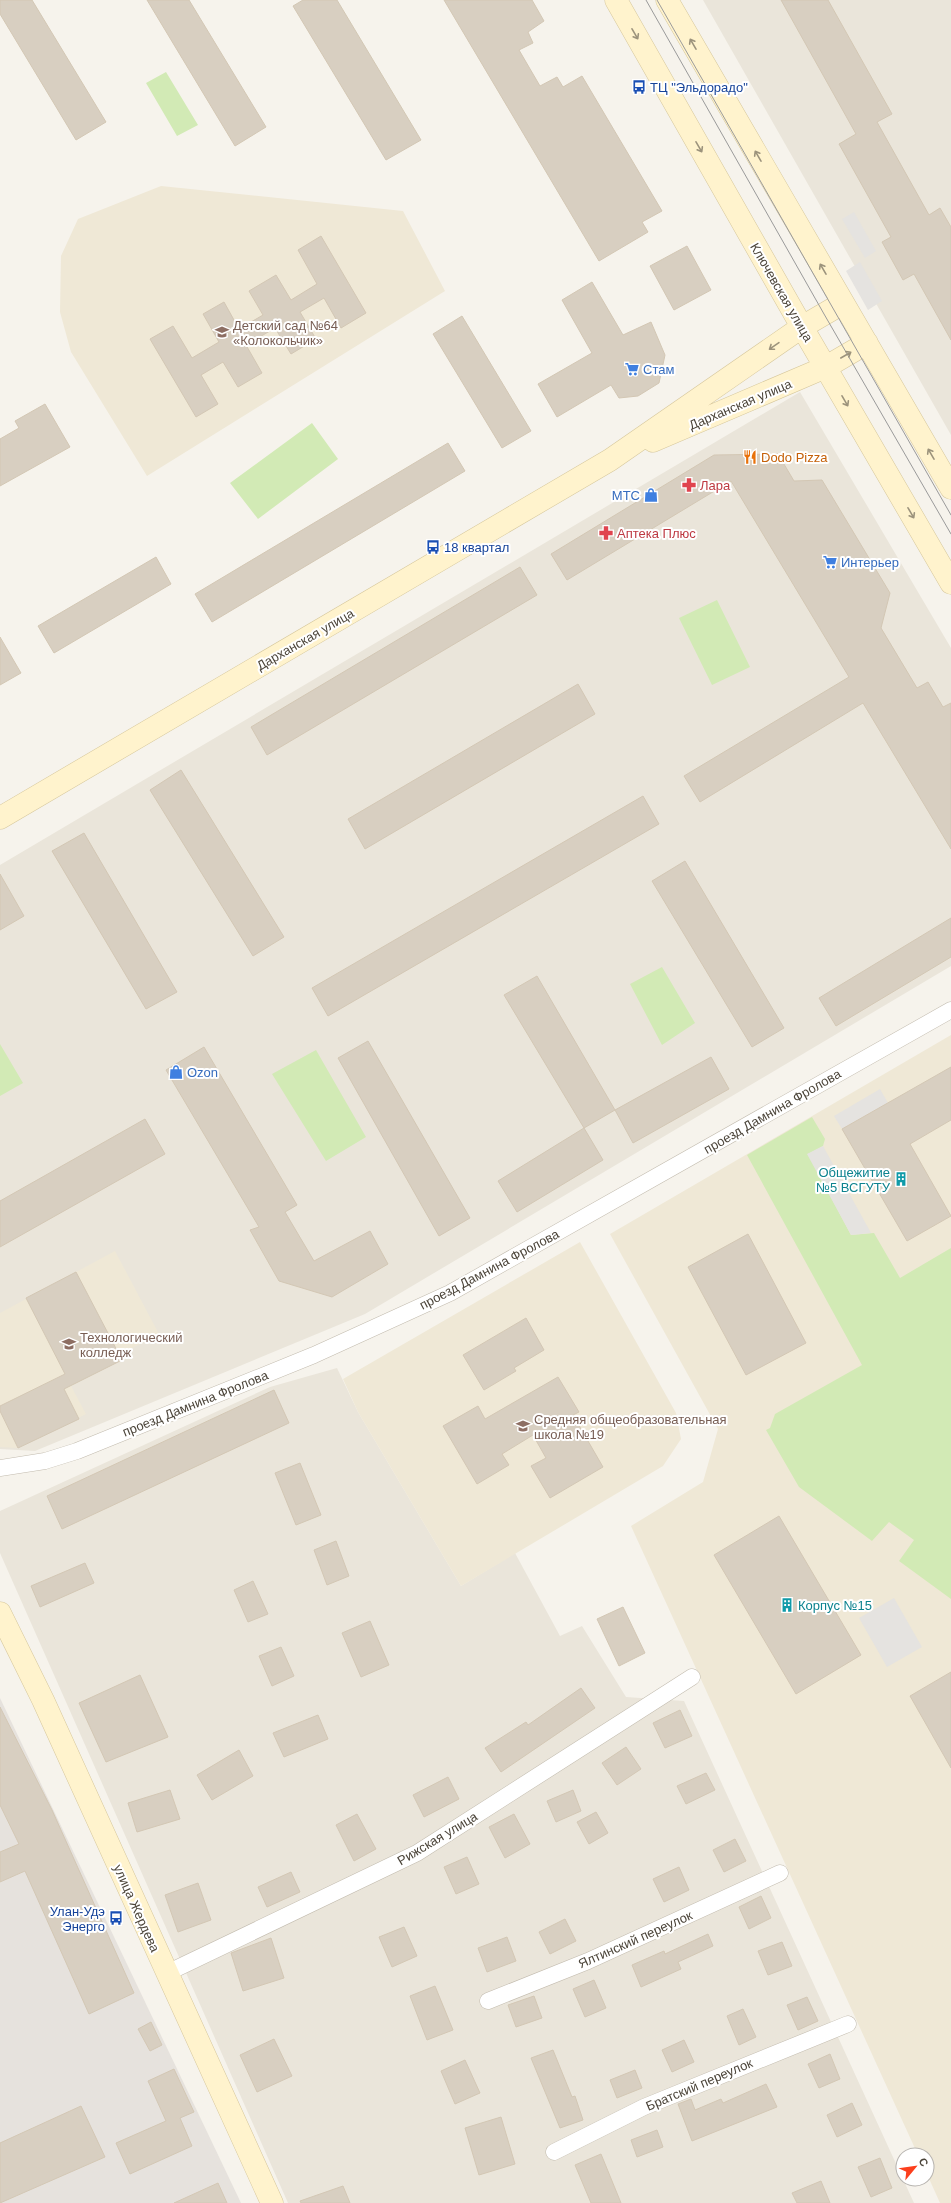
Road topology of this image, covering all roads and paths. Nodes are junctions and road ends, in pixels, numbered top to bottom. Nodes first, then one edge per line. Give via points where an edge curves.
1 (616, 0) edge
2 (667, 0) edge
3 (843, 303) junction
4 (802, 327) junction
5 (867, 343) junction
6 (826, 367) junction
7 (610, 460) junction
8 (951, 488) edge
9 (951, 583) edge
10 (0, 818) edge
11 (951, 1010) edge
12 (0, 1468) edge
13 (0, 1613) edge
14 (692, 1677) dead end
15 (780, 1873) dead end
16 (166, 1973) junction
17 (488, 2001) dead end
18 (848, 2024) dead end
19 (554, 2152) dead end
20 (272, 2203) edge

1 -> 4 main road, Ключевская улица
3 -> 2 main road
3 - 4 main road, Дарханская улица
3 - 5 main road
4 - 6 main road, Ключевская улица
4 -> 7 main road, Дарханская улица
6 -> 5 main road, Дарханская улица
8 -> 5 main road
6 - 7 main road, Дарханская улица
6 -> 9 main road, Ключевская улица
7 - 10 main road, Дарханская улица
11 - 12 street, проезд Дамнина Фролова via 450,1293 314,1355 77,1451 45,1461
13 - 16 main road, улица Жердева via 43,1700
14 - 16 street, Рижская улица via 417,1853
15 - 17 street, Ялтинский переулок via 588,1961
16 - 20 main road, улица Жердева
18 - 19 street, Братский переулок via 649,2105

